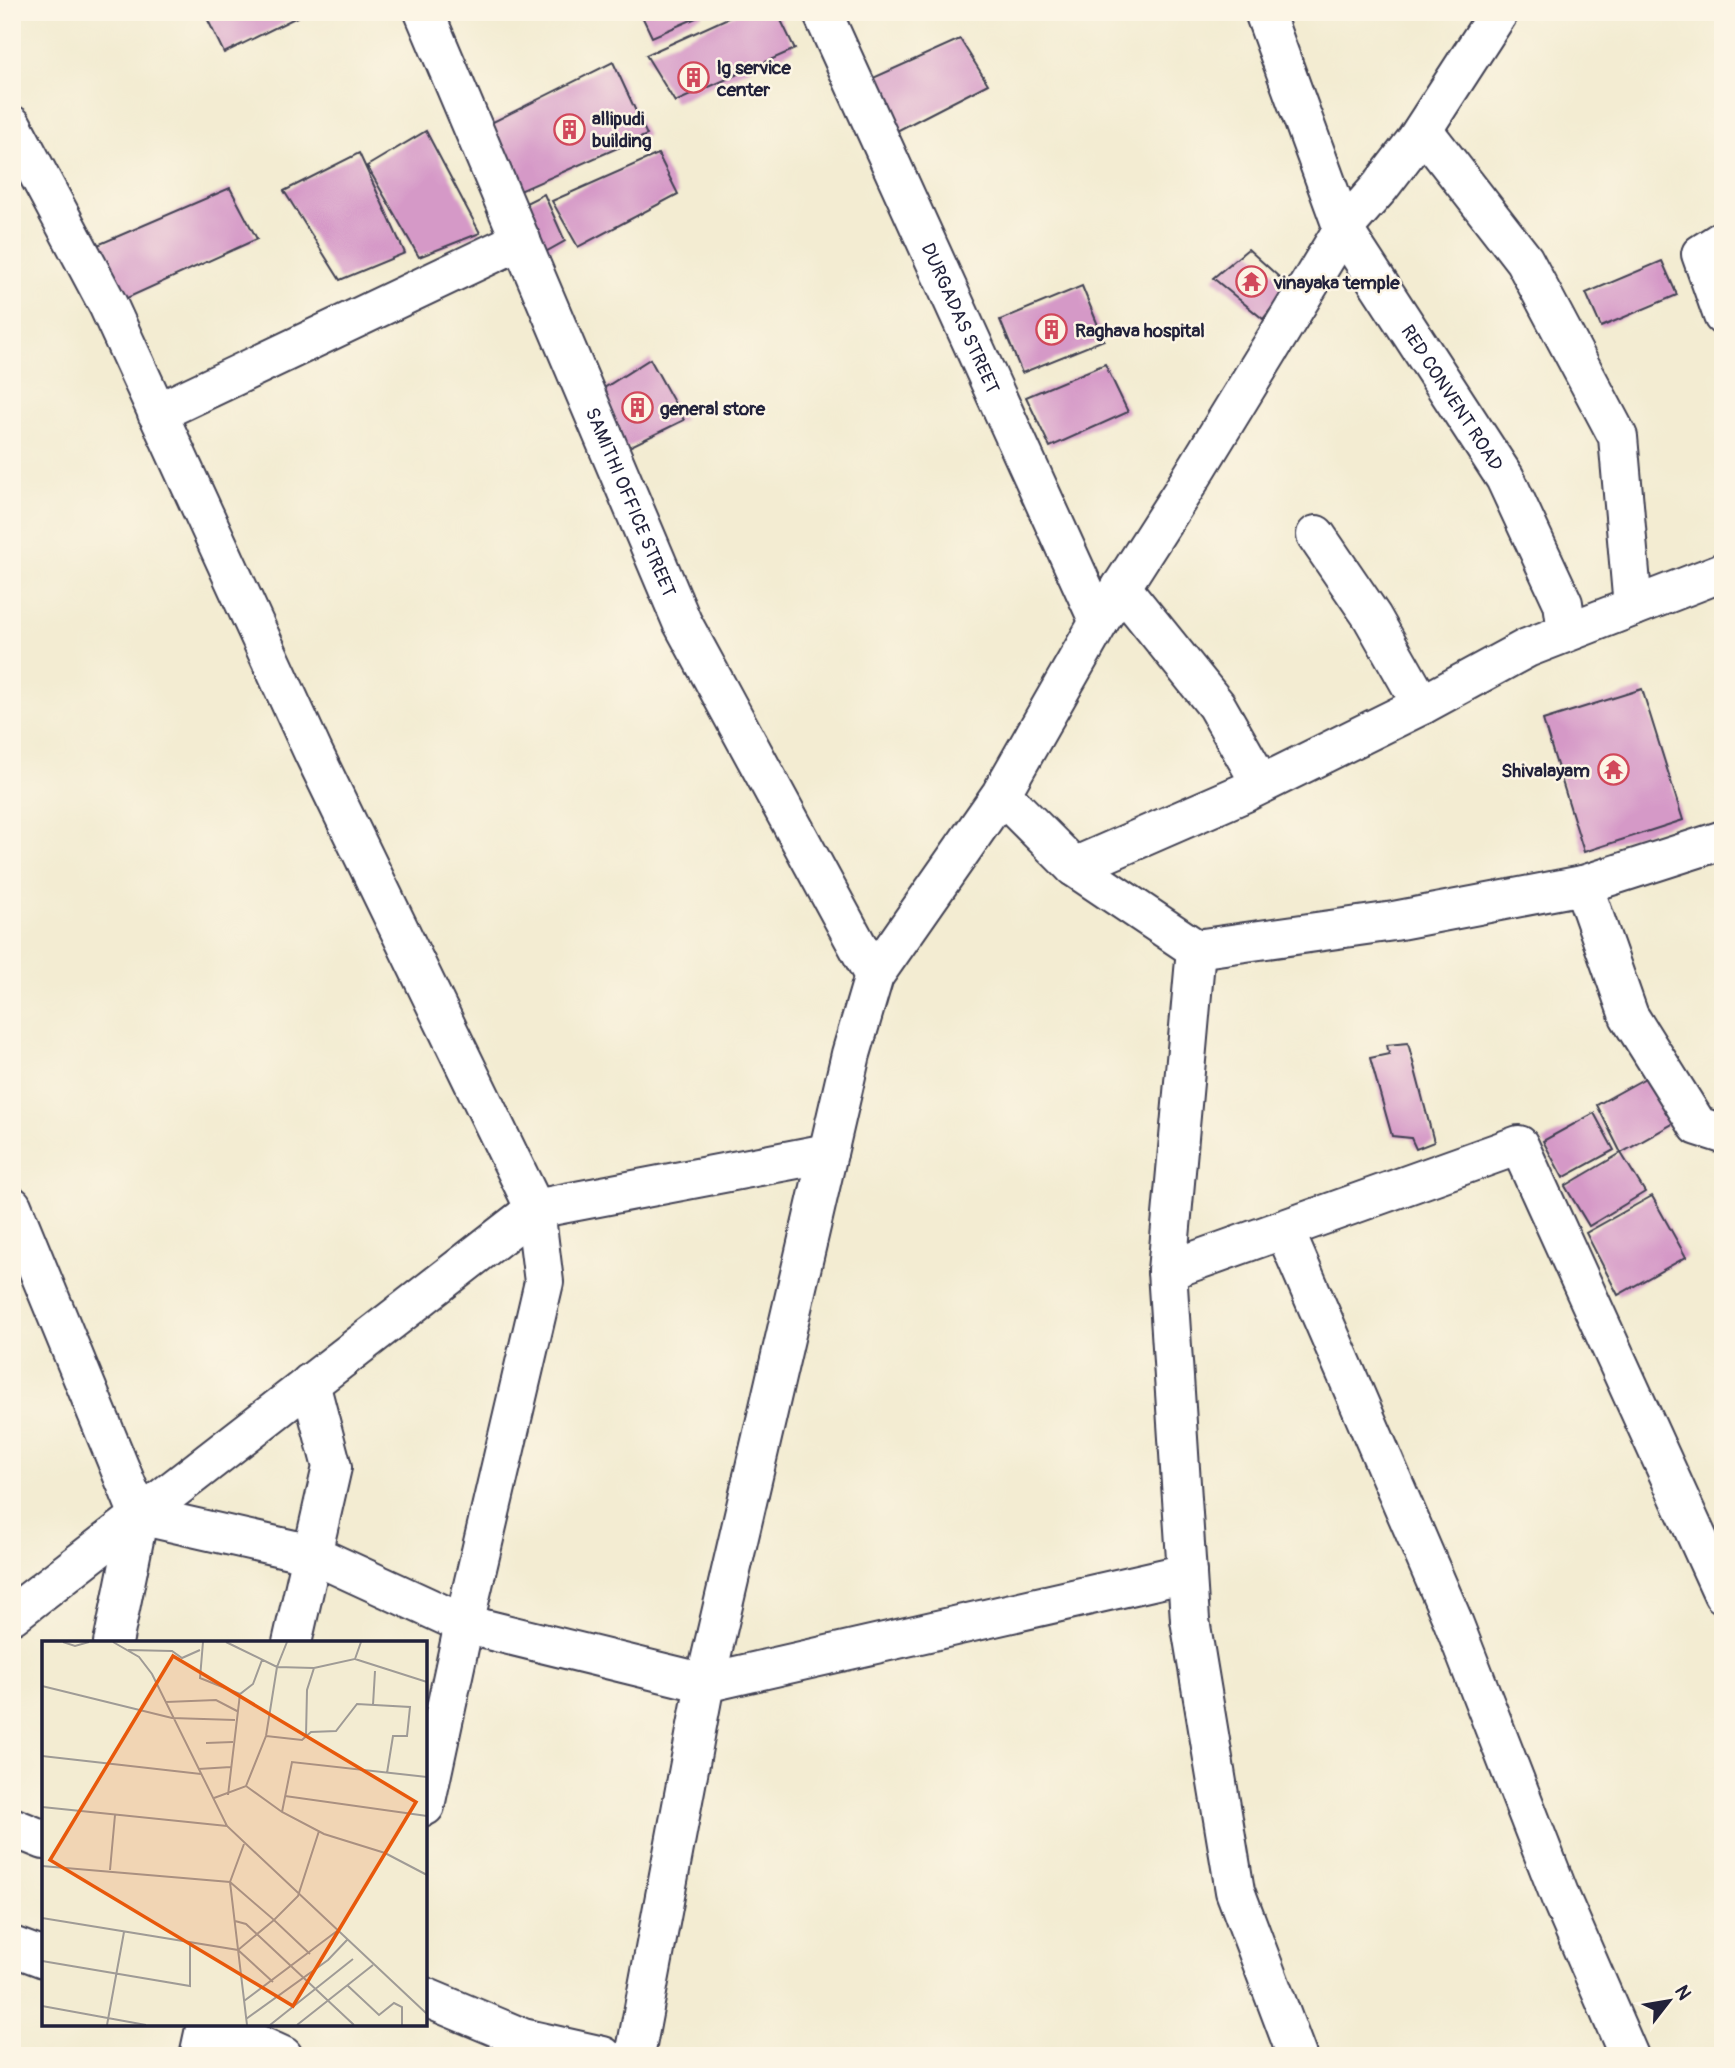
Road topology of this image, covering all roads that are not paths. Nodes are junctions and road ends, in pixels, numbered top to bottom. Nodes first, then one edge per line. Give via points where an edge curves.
1 (425, 12) edge
2 (822, 12) edge
3 (1264, 12) edge
4 (1499, 12) edge
5 (12, 125) edge
6 (1423, 130) junction
7 (1343, 229) junction
8 (522, 240) junction
9 (1723, 240) edge
10 (1723, 316) edge
11 (157, 413) junction
12 (1316, 535) dead end
13 (1723, 572) edge
14 (1121, 587) junction
15 (1633, 607) junction
16 (1099, 622) junction
17 (1567, 632) junction
18 (1422, 705) junction
19 (1261, 784) junction
20 (1001, 794) junction
21 (1723, 840) edge
22 (1074, 867) junction
23 (1583, 885) junction
24 (1196, 949) junction
25 (874, 976) junction
26 (1723, 1134) edge
27 (828, 1153) junction
28 (12, 1206) edge
29 (536, 1209) junction
30 (1284, 1229) junction
31 (1167, 1271) junction
32 (310, 1383) junction
33 (139, 1515) junction
34 (312, 1554) junction
35 (1187, 1573) junction
36 (1723, 1594) edge
37 (12, 1615) edge
38 (464, 1624) junction
39 (113, 1641) edge
40 (292, 1641) edge
41 (705, 1683) junction
42 (427, 1797) edge
43 (12, 1827) edge
44 (42, 1839) edge
45 (12, 1946) edge
46 (42, 1957) edge
47 (427, 1998) edge
48 (206, 2026) edge
49 (217, 2026) edge
50 (199, 2056) edge
51 (283, 2056) edge
52 (603, 2056) edge
53 (635, 2056) edge
54 (1297, 2056) edge
55 (1629, 2056) edge

1 - 8 street, SAMITHI OFFICE STREET
2 - 16 street, DURGADAS STREET
3 - 7 street, RED CONVENT ROAD
4 - 6 street
5 - 11 street via 107,305
6 - 7 street
6 - 15 street via 1524,260 1618,437
7 - 14 street
7 - 17 street, RED CONVENT ROAD via 1505,478 1563,603
8 - 11 street
8 - 25 street, SAMITHI OFFICE STREET via 682,622
9 - 10 street via 1701,254
11 - 29 street via 313,752
12 - 18 street via 1372,617
13 - 15 street
14 - 16 street
14 - 19 street via 1216,705
15 - 17 street
16 - 20 street
17 - 18 street via 1527,648
18 - 19 street
19 - 22 street
20 - 22 street
20 - 25 street
21 - 23 street
22 - 24 street
23 - 24 street via 1394,921
23 - 26 street via 1629,1016 1698,1126
24 - 31 street
25 - 27 street
27 - 29 street
27 - 41 street
28 - 33 street
29 - 32 street
29 - 38 street via 544,1282
30 - 31 street
30 - 36 street via 1519,1145
30 - 55 street via 1452,1619 1561,1899
31 - 35 street
32 - 33 street
32 - 34 street via 332,1467
33 - 34 street
33 - 37 street
33 - 39 street
34 - 38 street
34 - 40 street
35 - 41 street
35 - 54 street via 1189,1620 1235,1891
38 - 41 street
38 - 42 street
41 - 53 street
43 - 44 street
45 - 46 street
47 - 52 street via 523,2038
48 - 50 street
49 - 51 street

